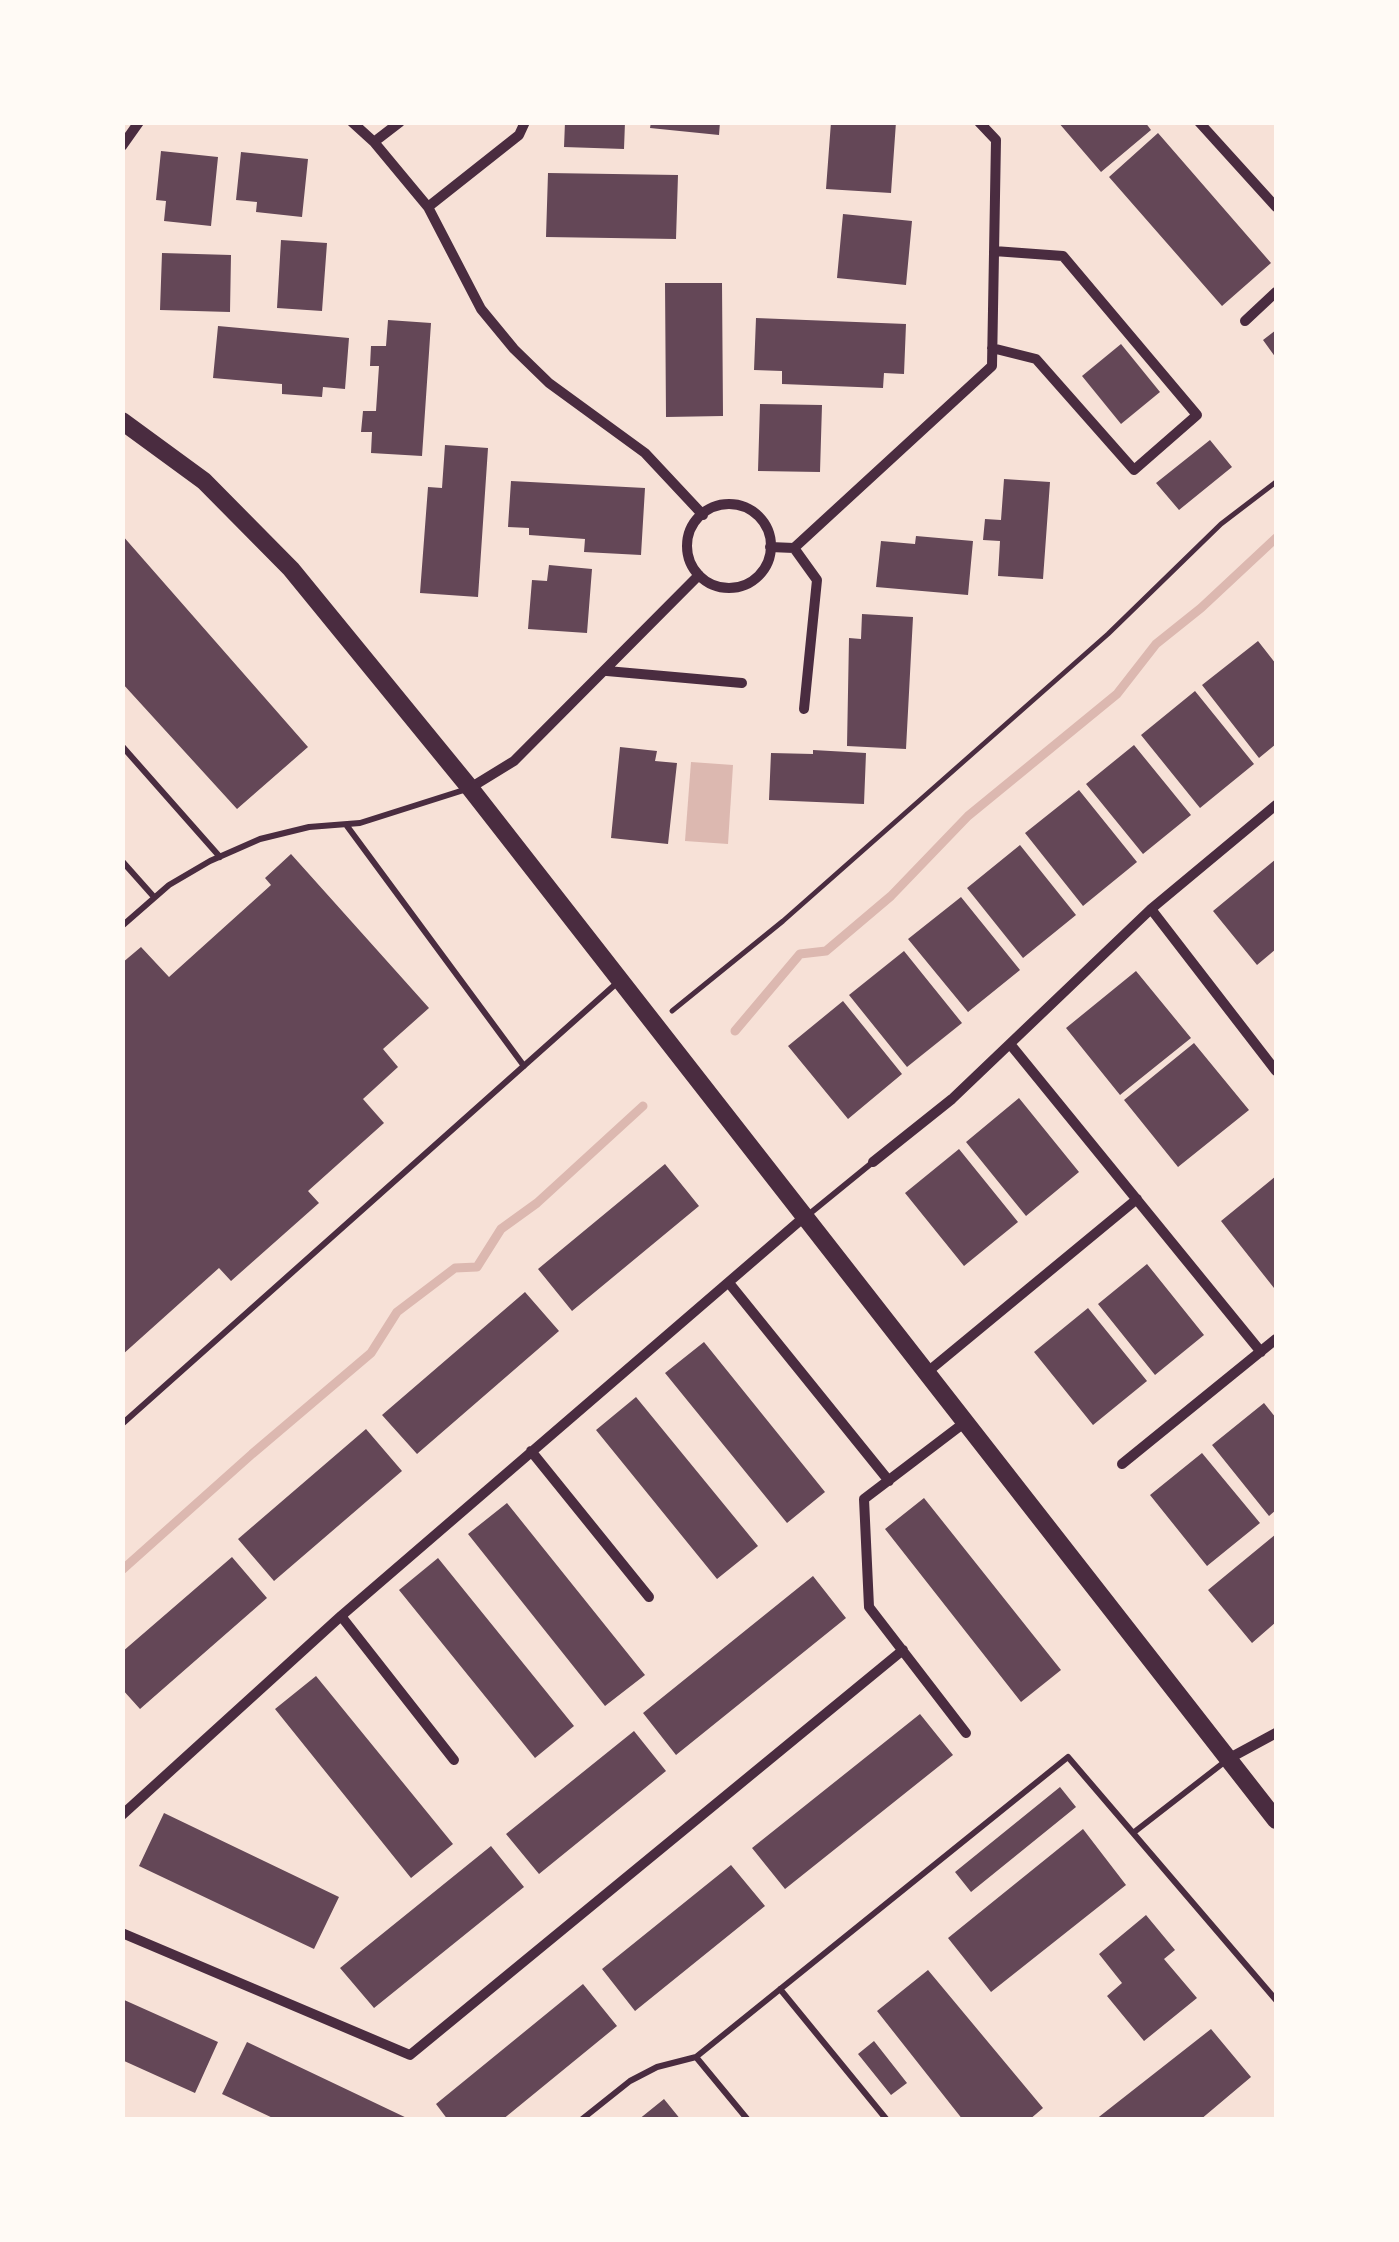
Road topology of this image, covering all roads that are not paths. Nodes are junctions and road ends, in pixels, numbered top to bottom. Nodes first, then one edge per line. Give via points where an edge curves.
1 (139, 122) edge
2 (352, 122) edge
3 (400, 122) edge
4 (525, 122) edge
5 (980, 122) edge
6 (1200, 122) edge
7 (374, 142) junction
8 (122, 146) edge
9 (428, 207) junction
10 (1276, 207) edge
11 (994, 250) junction
12 (1276, 292) edge
13 (1245, 321) dead end
14 (992, 348) junction
15 (122, 421) edge
16 (702, 515) junction
17 (770, 547) junction
18 (794, 548) junction
19 (700, 575) junction
20 (607, 671) junction
21 (742, 683) dead end
22 (804, 709) dead end
23 (122, 746) edge
24 (470, 788) junction
25 (1276, 804) edge
26 (348, 826) junction
27 (220, 857) junction
28 (122, 861) edge
29 (154, 897) junction
30 (1152, 908) junction
31 (122, 926) edge
32 (619, 981) junction
33 (1010, 1044) junction
34 (524, 1066) junction
35 (1276, 1071) edge
36 (873, 1162) joint
37 (1137, 1199) junction
38 (803, 1218) junction
39 (728, 1282) junction
40 (1276, 1339) edge
41 (1261, 1352) junction
42 (925, 1374) junction
43 (964, 1423) junction
44 (122, 1424) edge
45 (531, 1451) junction
46 (1122, 1464) dead end
47 (889, 1481) junction
48 (649, 1597) dead end
49 (341, 1616) junction
50 (903, 1650) junction
51 (966, 1732) dead end
52 (1276, 1733) edge
53 (1228, 1759) junction
54 (454, 1760) dead end
55 (122, 1814) edge
56 (1276, 1820) edge
57 (1133, 1833) junction
58 (122, 1933) edge
59 (780, 1989) junction
60 (1276, 2000) edge
61 (696, 2057) junction
62 (580, 2120) edge
63 (748, 2120) edge
64 (888, 2120) edge

1 - 8 street
2 - 7 street
3 - 7 street
4 - 9 street via 519,135
5 - 11 street via 996,140
6 - 10 street
7 - 9 street
9 - 16 street via 481,310 514,350 646,453
11 - 14 street
11 - 14 street via 1063,256 1197,415 1134,470 1036,359
12 - 13 street
14 - 18 street via 992,366
15 - 24 street via 204,481 260,536
16 - 17 street via 720,505 748,509 766,528
16 - 19 street via 687,544
17 - 18 street
17 - 19 street via 766,567 744,585 717,586
18 - 22 street via 817,580
19 - 20 street
20 - 21 street
20 - 24 street via 514,761
23 - 27 lane
24 - 26 lane
24 - 32 street
25 - 30 street
26 - 27 lane via 260,839
26 - 34 lane
27 - 29 lane
28 - 29 lane
29 - 31 lane
30 - 33 street
30 - 35 street
32 - 34 lane
32 - 38 street
33 - 36 street
33 - 37 street
34 - 44 lane
36 - 38 lane
37 - 41 street
37 - 42 street
38 - 39 street
38 - 42 street
39 - 45 street
39 - 47 street
40 - 41 street
41 - 46 street
42 - 43 street
43 - 47 street
43 - 53 street
45 - 48 street
45 - 49 street
47 - 50 street via 864,1499 869,1607
49 - 54 street
49 - 55 street
50 - 51 street
50 - 58 street via 410,2054
52 - 53 street
53 - 56 street
53 - 57 lane
57 - 59 lane via 1068,1757
57 - 60 lane
59 - 61 lane
59 - 64 lane
61 - 62 lane via 630,2081
61 - 63 lane

